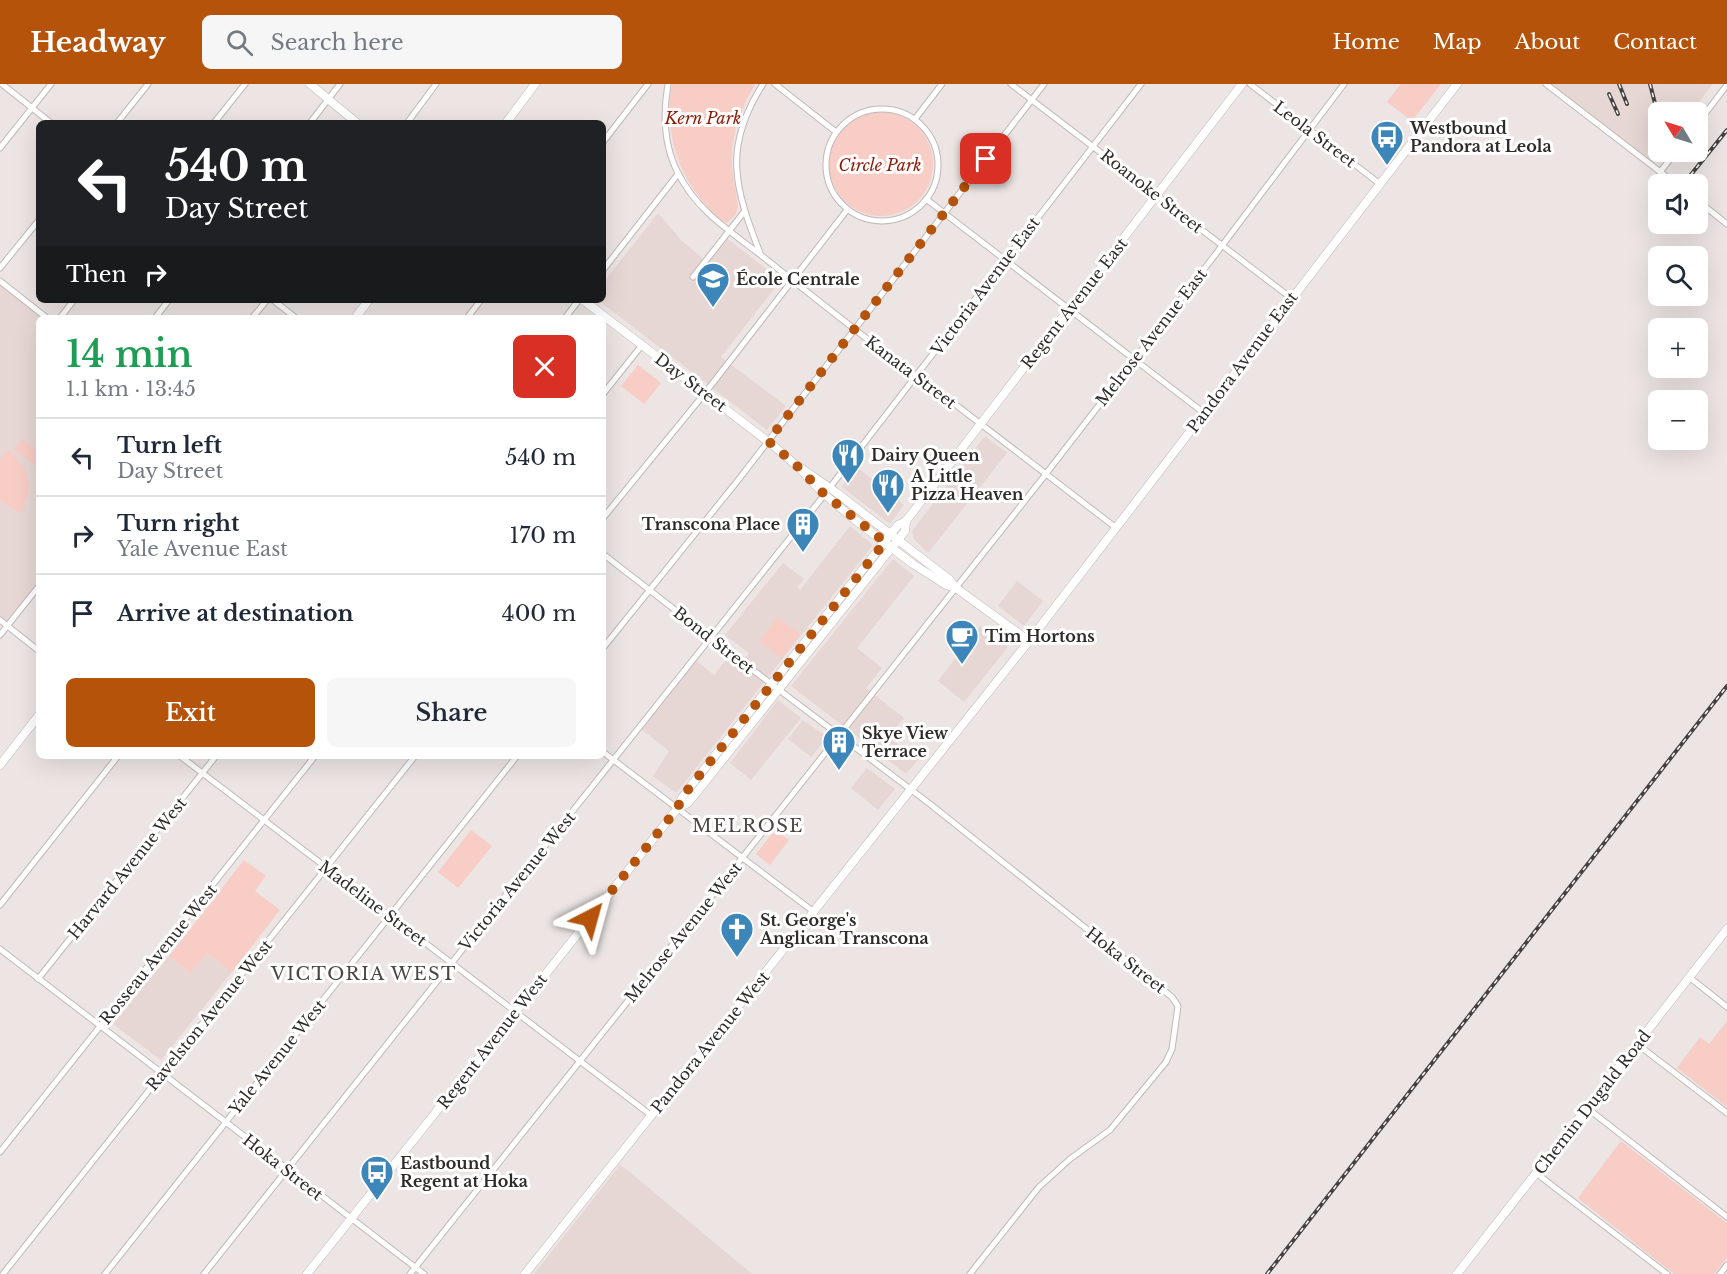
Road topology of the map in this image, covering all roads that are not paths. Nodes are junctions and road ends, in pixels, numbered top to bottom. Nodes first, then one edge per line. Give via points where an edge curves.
1 (2, 84) edge
2 (51, 84) edge
3 (148, 84) edge
4 (245, 84) edge
5 (310, 84) edge
6 (340, 84) edge
7 (436, 84) edge
8 (535, 84) edge
9 (648, 84) edge
10 (668, 84) edge
11 (763, 84) edge
12 (775, 84) edge
13 (942, 84) edge
14 (1011, 84) edge
15 (1044, 84) edge
16 (1141, 84) edge
17 (1242, 84) edge
18 (1250, 84) edge
19 (1344, 84) edge
20 (1457, 84) edge
21 (1546, 84) edge
22 (1727, 85) edge
23 (329, 99) junction
24 (1032, 99) junction
25 (33, 108) junction
26 (1708, 110) edge
27 (915, 119) junction
28 (47, 120) edge
29 (119, 120) edge
30 (216, 120) edge
31 (312, 120) edge
32 (354, 120) edge
33 (409, 120) edge
34 (508, 120) edge
35 (1309, 129) junction
36 (836, 132) junction
37 (606, 138) edge
38 (1093, 146) junction
39 (0, 148) edge
40 (1668, 162) edge
41 (1660, 172) junction
42 (678, 174) junction
43 (1663, 174) edge
44 (1380, 184) junction
45 (1157, 196) junction
46 (926, 199) junction
47 (1708, 209) edge
48 (847, 210) junction
49 (744, 212) junction
50 (944, 213) junction
51 (36, 224) edge
52 (1727, 224) edge
53 (729, 232) junction
54 (1222, 245) junction
55 (760, 255) junction
56 (1004, 260) junction
57 (606, 266) edge
58 (0, 268) edge
59 (693, 277) dead end
60 (792, 280) junction
61 (0, 281) edge
62 (1292, 298) junction
63 (72, 303) edge
64 (167, 303) edge
65 (264, 303) edge
66 (277, 303) edge
67 (367, 303) edge
68 (479, 303) edge
69 (578, 303) edge
70 (585, 303) edge
71 (1069, 310) junction
72 (42, 315) edge
73 (62, 315) edge
74 (157, 315) edge
75 (254, 315) edge
76 (292, 315) edge
77 (357, 315) edge
78 (469, 315) edge
79 (568, 315) edge
80 (601, 315) edge
81 (606, 318) edge
82 (854, 329) junction
83 (642, 345) junction
84 (1134, 360) junction
85 (917, 375) junction
86 (606, 390) edge
87 (705, 393) junction
88 (1204, 413) junction
89 (981, 424) junction
90 (768, 441) junction
91 (1045, 475) junction
92 (827, 491) junction
93 (606, 514) edge
94 (906, 521) joint
95 (1115, 527) junction
96 (894, 537) junction
97 (885, 542) junction
98 (892, 548) junction
99 (606, 556) edge
100 (956, 588) junction
101 (36, 590) edge
102 (650, 590) junction
103 (0, 620) edge
104 (8, 626) junction
105 (0, 635) edge
106 (710, 637) junction
107 (1029, 641) junction
108 (606, 644) edge
109 (36, 649) edge
110 (776, 687) junction
111 (36, 719) edge
112 (839, 735) junction
113 (606, 754) edge
114 (116, 759) edge
115 (184, 759) edge
116 (214, 759) edge
117 (313, 759) edge
118 (414, 759) edge
119 (515, 759) edge
120 (613, 759) junction
121 (0, 765) edge
122 (203, 773) junction
123 (911, 790) junction
124 (677, 809) junction
125 (264, 820) junction
126 (742, 858) junction
127 (327, 868) junction
128 (0, 905) edge
129 (814, 912) junction
130 (390, 916) junction
131 (1727, 929) edge
132 (0, 949) edge
133 (450, 963) junction
134 (1689, 977) junction
135 (38, 979) junction
136 (1727, 1007) edge
137 (515, 1012) junction
138 (100, 1026) junction
139 (1637, 1044) junction
140 (579, 1061) junction
141 (162, 1074) junction
142 (1587, 1108) junction
143 (1727, 1113) edge
144 (651, 1116) junction
145 (225, 1122) junction
146 (0, 1152) edge
147 (287, 1170) junction
148 (1536, 1173) junction
149 (1727, 1217) edge
150 (351, 1219) junction
151 (1727, 1265) edge
152 (415, 1267) junction
153 (3, 1274) edge
154 (105, 1274) edge
155 (204, 1274) edge
156 (307, 1274) edge
157 (410, 1274) edge
158 (424, 1274) edge
159 (525, 1274) edge
160 (970, 1274) edge
161 (1457, 1274) edge
162 (1667, 1274) edge
163 (1720, 1274) edge

1 - 25 street
2 - 25 street
3 - 29 street
4 - 30 street
5 - 23 main road
6 - 23 street
7 - 33 street
8 - 34 main road
9 - 37 street
10 - 42 street, Kanata Street via 666,129
11 - 49 street via 746,113 740,133 736,178
12 - 36 street
13 - 27 street
14 - 24 street, Roanoke Street
15 - 24 street
16 - 38 street, Victoria Avenue East
17 - 45 main road, Regent Avenue East
18 - 35 street, Leola Street
19 - 35 street, Melrose Avenue East
20 - 44 main road, Pandora Avenue East
21 - 41 street
22 - 26 street
23 - 31 street
23 - 32 main road
24 - 38 street, Roanoke Street
24 - 50 street
25 - 28 street
25 - 39 street
27 - 36 street via 894,110 870,110 849,119
27 - 46 street via 929,134 937,157 935,182
35 - 44 street, Leola Street
35 - 54 street, Melrose Avenue East
36 - 48 street via 827,150 825,170 831,190
38 - 45 street, Roanoke Street
38 - 56 street, Victoria Avenue East
40 - 41 street
41 - 43 street
42 - 53 street, Kanata Street via 708,215
42 - 57 street
44 - 62 main road, Pandora Avenue East
45 - 54 street, Roanoke Street
45 - 71 main road, Regent Avenue East
46 - 48 street via 910,214 889,221 867,219
46 - 50 street
47 - 52 street
48 - 60 street
49 - 53 street
49 - 55 street
50 - 56 street
50 - 82 street
51 - 58 street
53 - 55 street, Kanata Street
53 - 59 street
54 - 62 street, Roanoke Street
54 - 84 street, Melrose Avenue East
55 - 60 street, Kanata Street
56 - 71 street
56 - 85 street, Victoria Avenue East
60 - 82 street, Kanata Street
60 - 87 street
61 - 72 street
62 - 88 main road, Pandora Avenue East
63 - 73 street
64 - 74 street
65 - 75 street
66 - 76 street
67 - 77 main road
68 - 78 street
69 - 79 street
70 - 80 main road, Day Street
71 - 84 street
71 - 89 main road, Regent Avenue East
81 - 83 main road, Day Street
82 - 85 street, Kanata Street
82 - 90 street
83 - 86 street
83 - 87 main road, Day Street
84 - 88 street
84 - 91 street, Melrose Avenue East
85 - 89 street, Kanata Street
85 - 92 street, Victoria Avenue East
87 - 90 main road, Day Street
87 - 93 street
88 - 95 main road, Pandora Avenue East
89 - 91 street, Kanata Street
89 - 94 main road, Regent Avenue East
90 - 92 main road, Day Street
90 - 102 street
91 - 95 street, Kanata Street
91 - 100 street, Melrose Avenue East
92 - 96 main road, Day Street
92 - 97 main road, Day Street
92 - 106 street, Victoria Avenue West
94 - 96 main road, Regent Avenue West via 898,525
95 - 107 main road, Pandora Avenue East
96 - 97 main road, Regent Avenue West
96 - 98 main road, Regent Avenue West
96 - 100 main road, Day Street
97 - 98 main road, Day Street
97 - 110 main road, Regent Avenue West
98 - 100 main road, Day Street
98 - 110 main road, Regent Avenue West
99 - 102 street, Bond Street
100 - 107 main road, Day Street
100 - 112 street, Melrose Avenue West
101 - 104 street
102 - 106 street, Bond Street
102 - 108 street
103 - 104 street
104 - 105 street
104 - 109 street
106 - 110 street, Bond Street
106 - 120 street, Victoria Avenue West
107 - 123 main road, Pandora Avenue West
110 - 112 street, Bond Street
110 - 124 main road, Regent Avenue West via 698,792
111 - 121 main road
112 - 123 street, Bond Street
112 - 126 street, Melrose Avenue West
113 - 120 street
114 - 128 street
115 - 122 street, Madeline Street
116 - 122 street, Harvard Avenue West
117 - 125 street, Rosseau Avenue West
118 - 127 street, Ravelston Avenue West
119 - 130 street, Yale Avenue West
120 - 124 street
120 - 133 street, Victoria Avenue West
122 - 125 street, Madeline Street
122 - 135 street, Harvard Avenue West
123 - 129 main road, Pandora Avenue West
123 - 160 street, Hoka Street via 1172,997 1178,1006 1172,1049 1166,1062 1110,1130 1040,1187
124 - 126 street
124 - 137 main road, Regent Avenue West
125 - 127 street, Madeline Street
125 - 138 street, Rosseau Avenue West
126 - 129 street
126 - 140 street, Melrose Avenue West
127 - 130 street, Madeline Street
127 - 141 street, Ravelston Avenue West
129 - 144 main road, Pandora Avenue West
130 - 133 street, Madeline Street
130 - 145 street, Yale Avenue West
131 - 134 main road, Chemin Dugald Road
132 - 135 street, Hoka Street
133 - 137 street, Madeline Street
133 - 147 street, Victoria Avenue West
134 - 136 street
134 - 139 main road, Chemin Dugald Road
135 - 138 street, Hoka Street
137 - 140 street, Madeline Street
137 - 150 main road, Regent Avenue West
138 - 141 street, Hoka Street
138 - 146 street, Rosseau Avenue West
139 - 142 main road, Chemin Dugald Road
139 - 143 street
140 - 144 street, Madeline Street
140 - 152 street, Melrose Avenue West
141 - 145 street, Hoka Street
141 - 153 street, Ravelston Avenue West
142 - 148 main road, Chemin Dugald Road
142 - 149 street
144 - 159 main road, Pandora Avenue West
145 - 147 street, Hoka Street
145 - 154 street, Yale Avenue West
147 - 150 street, Hoka Street
147 - 155 street, Victoria Avenue West
148 - 161 main road, Chemin Dugald Road
148 - 162 street
150 - 152 street, Hoka Street
150 - 156 main road, Regent Avenue West
151 - 163 street
152 - 157 street, Melrose Avenue West
152 - 158 street, Hoka Street

